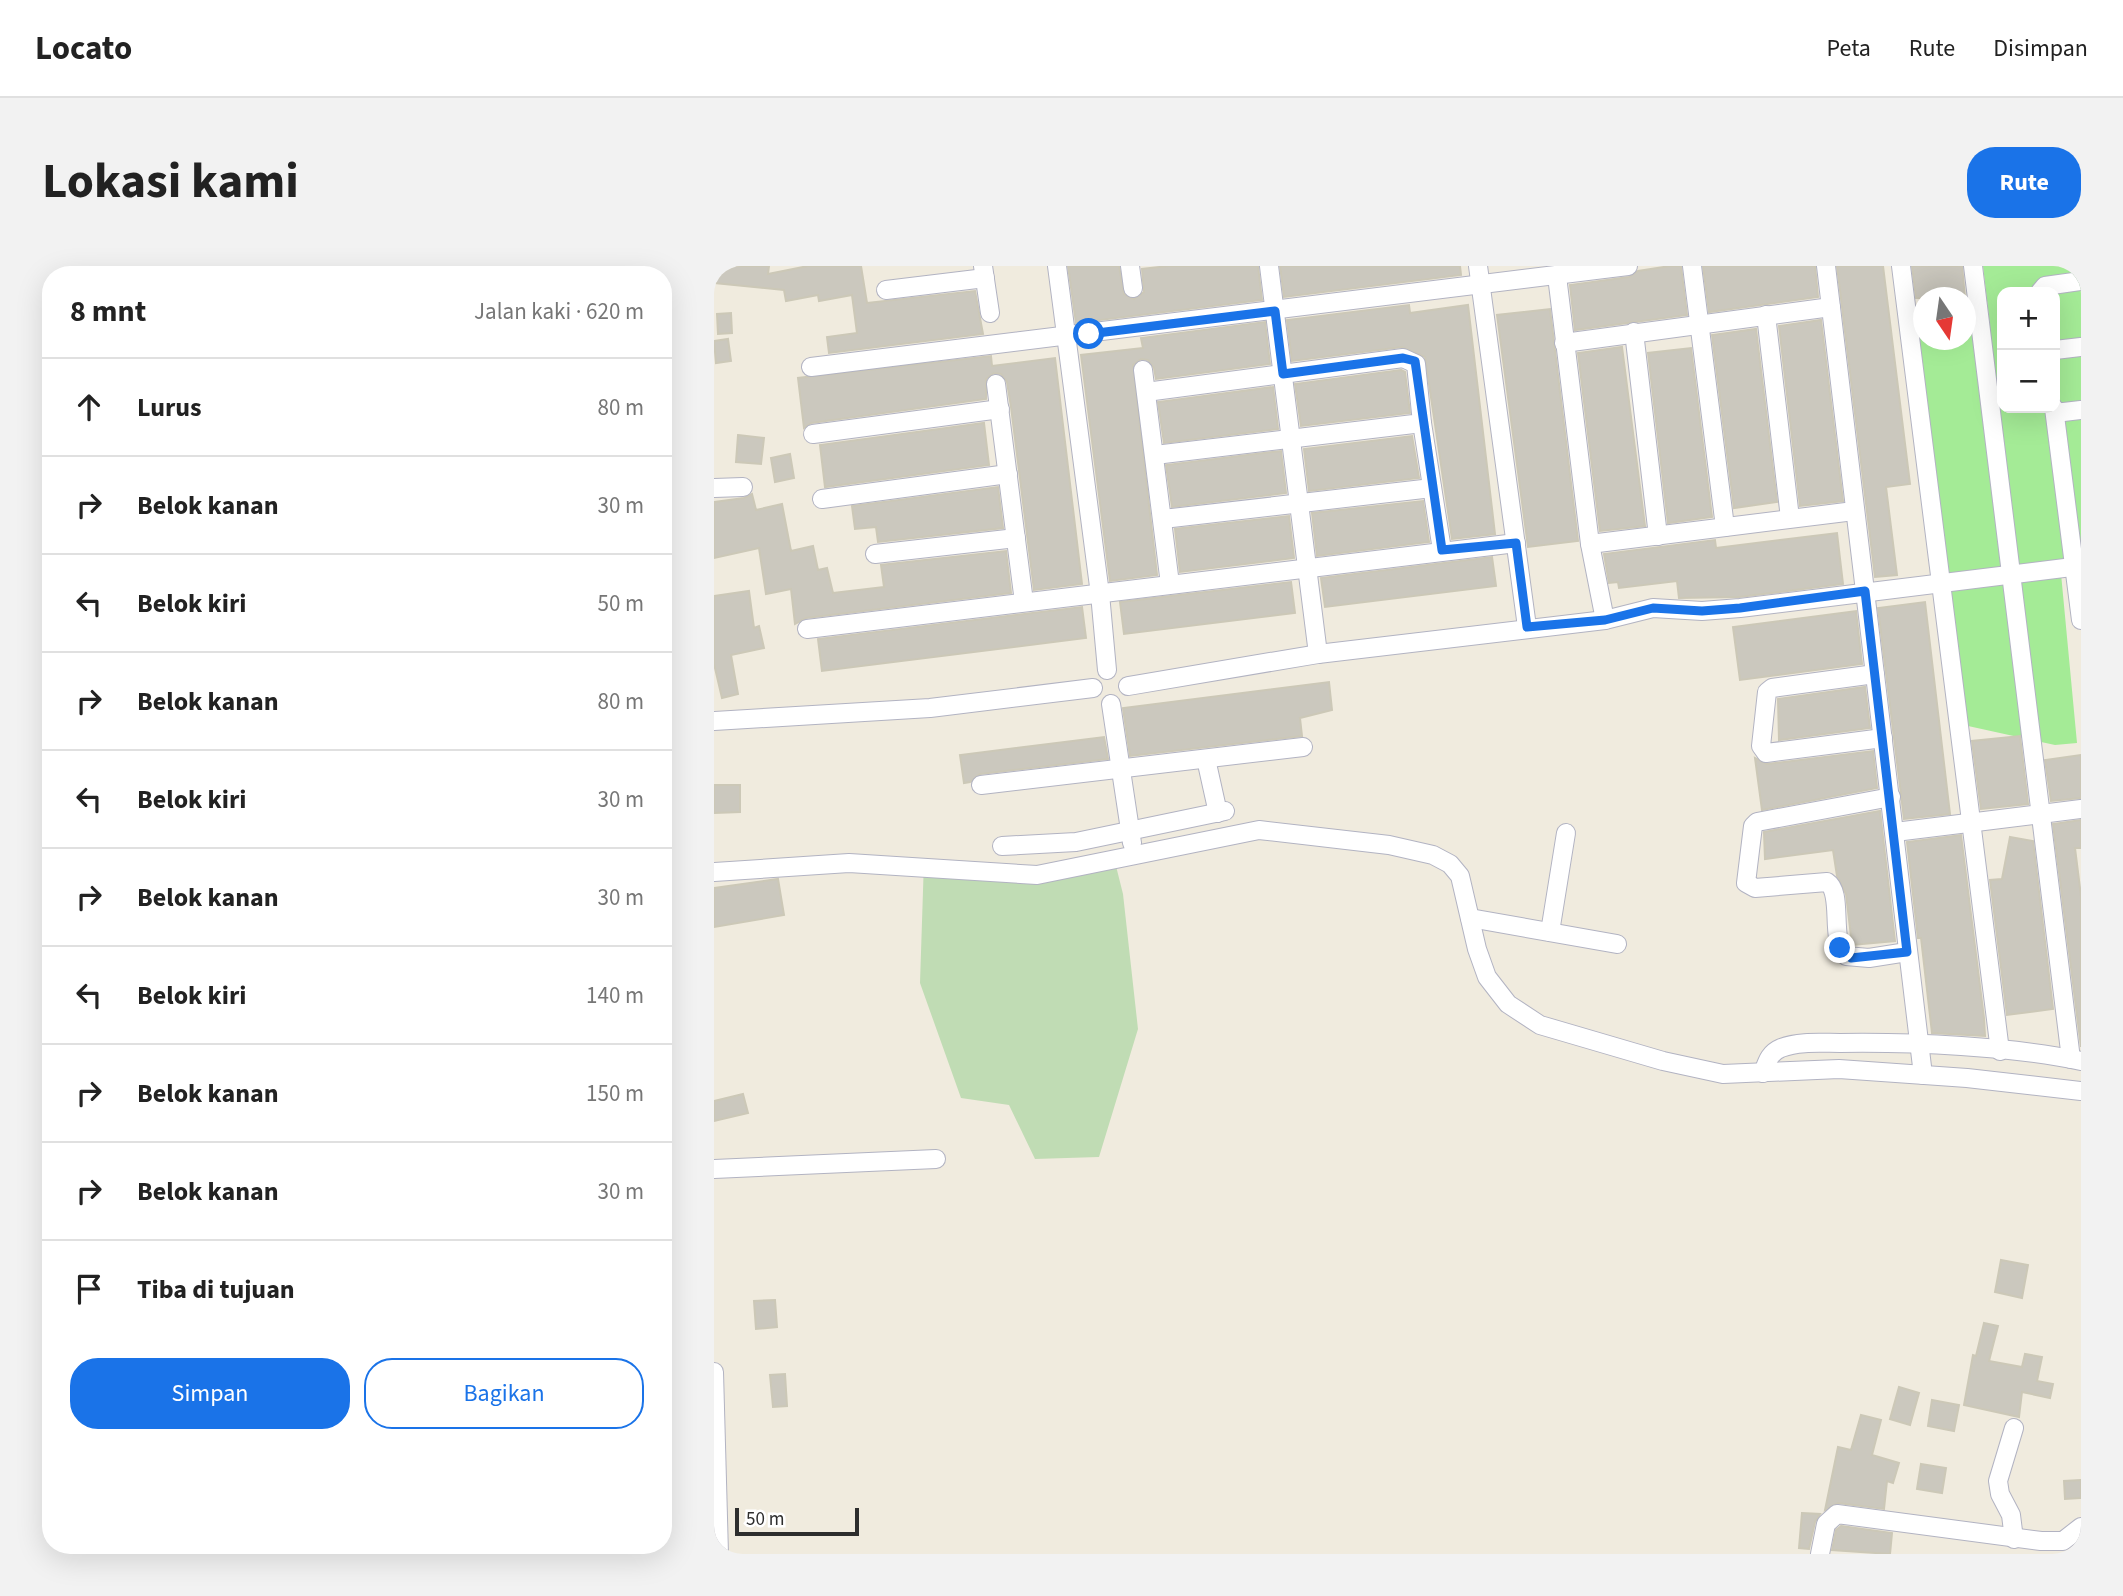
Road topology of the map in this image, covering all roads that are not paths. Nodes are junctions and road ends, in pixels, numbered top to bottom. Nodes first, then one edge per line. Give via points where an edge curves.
1 (1057, 266) edge
2 (1130, 266) edge
3 (1269, 266) edge
4 (1478, 266) edge
5 (1628, 266) edge
6 (1692, 266) edge
7 (1826, 266) edge
8 (1901, 266) edge
9 (1973, 266) edge
10 (984, 272) edge
11 (1557, 276) junction
12 (2081, 281) edge
13 (1480, 286) junction
14 (2044, 287) edge
15 (1133, 288) dead end
16 (886, 290) dead end
17 (1831, 307) junction
18 (1275, 311) junction
19 (990, 313) dead end
20 (1766, 315) junction
21 (1699, 323) junction
22 (1634, 332) junction
23 (1066, 336) junction
24 (1564, 343) junction
25 (2081, 346) edge
26 (2060, 349) edge
27 (811, 367) dead end
28 (1143, 370) dead end
29 (1283, 374) junction
30 (996, 384) dead end
31 (1146, 392) junction
32 (1000, 409) junction
33 (2060, 410) edge
34 (2081, 410) edge
35 (2056, 413) edge
36 (1422, 423) junction
37 (813, 434) dead end
38 (1292, 439) junction
39 (1154, 455) junction
40 (1008, 474) junction
41 (2073, 484) edge
42 (714, 488) edge
43 (743, 488) dead end
44 (1432, 488) junction
45 (822, 499) dead end
46 (1298, 503) junction
47 (1854, 511) junction
48 (1790, 518) junction
49 (1163, 519) junction
50 (1725, 527) junction
51 (1658, 536) junction
52 (1016, 538) junction
53 (1516, 543) junction
54 (1590, 544) junction
55 (1442, 550) junction
56 (875, 555) dead end
57 (2078, 566) edge
58 (1307, 568) junction
59 (2013, 573) junction
60 (1942, 582) junction
61 (1170, 584) junction
62 (1865, 591) junction
63 (1100, 594) junction
64 (1024, 602) junction
65 (1605, 620) junction
66 (2081, 620) edge
67 (1527, 627) junction
68 (807, 629) dead end
69 (1318, 654) junction
70 (1107, 670) junction
71 (1875, 674) junction
72 (1128, 685) junction
73 (1093, 688) junction
74 (1111, 705) junction
75 (714, 721) edge
76 (1884, 738) junction
77 (1303, 747) dead end
78 (1206, 759) junction
79 (1121, 769) junction
80 (981, 785) dead end
81 (1891, 797) junction
82 (2081, 809) edge
83 (2039, 816) junction
84 (1970, 823) junction
85 (1129, 831) junction
86 (1895, 832) junction
87 (1566, 833) dead end
88 (1002, 846) dead end
89 (1135, 855) junction
90 (714, 872) edge
91 (1470, 918) junction
92 (1550, 932) junction
93 (1617, 944) dead end
94 (1907, 952) junction
95 (1921, 1046) junction
96 (2000, 1051) junction
97 (2076, 1060) edge
98 (1763, 1073) junction
99 (1923, 1075) junction
100 (2081, 1091) edge
101 (936, 1159) dead end
102 (714, 1169) edge
103 (714, 1372) edge
104 (2014, 1428) dead end
105 (716, 1432) edge
106 (2081, 1527) edge
107 (2014, 1539) junction
108 (719, 1554) edge
109 (1820, 1554) edge

1 - 23 street
2 - 15 street
3 - 18 street
4 - 13 street
5 - 11 street
6 - 21 street
7 - 17 street
8 - 60 street
9 - 59 street
10 - 16 street
10 - 19 street
11 - 13 street
11 - 24 street
12 - 14 street
13 - 18 street
13 - 53 street
17 - 20 street
17 - 47 street
18 - 23 street
18 - 29 street
20 - 21 street
20 - 48 street
21 - 22 street
21 - 50 street
22 - 24 street
22 - 51 street
23 - 27 street
23 - 63 street
24 - 54 street
25 - 26 street
28 - 31 street
29 - 31 street
29 - 36 street via 1408,358 1416,364
29 - 38 street
30 - 32 street
31 - 39 street
32 - 37 street
32 - 40 street
33 - 34 street
35 - 41 street
36 - 38 street
36 - 44 street
38 - 39 street
38 - 46 street
39 - 49 street
40 - 45 street
40 - 52 street
41 - 57 street
42 - 43 street
44 - 46 street
44 - 55 street
46 - 49 street
46 - 58 street
47 - 48 street
47 - 62 street
48 - 50 street
49 - 61 street
50 - 51 street
51 - 54 street
52 - 56 street
52 - 64 street
53 - 55 street
53 - 67 street
54 - 65 street
55 - 58 street
57 - 59 street
57 - 66 street
58 - 61 street
58 - 69 street
59 - 60 street
59 - 83 street
60 - 62 street
60 - 84 street
61 - 63 street
62 - 65 street via 1740,608 1653,608
62 - 71 street
63 - 64 street
63 - 70 street
64 - 68 street
65 - 67 street
67 - 69 street
69 - 72 street
70 - 72 street via 1121,673
70 - 73 street via 1099,673
71 - 76 street
71 - 76 street via 1770,690 1761,746 1766,753
72 - 74 street via 1124,698
73 - 74 street via 1099,700
73 - 75 street via 930,708
74 - 79 street
76 - 81 street
77 - 78 street
78 - 79 street
78 - 85 street via 1222,812
79 - 80 street
79 - 85 street
81 - 86 street
81 - 94 street via 1757,822 1746,883 1755,888 1827,882 1834,892 1840,948 1846,957
82 - 83 street
83 - 84 street
83 - 97 street
84 - 86 street
84 - 96 street
85 - 88 street via 1058,845
85 - 89 street
86 - 94 street
87 - 92 street
89 - 90 street via 1037,875 849,863
89 - 91 street via 1259,830 1389,845 1433,855 1450,864 1460,876
91 - 92 street
91 - 98 street via 1487,976 1498,993 1540,1025 1723,1074
92 - 93 street
94 - 95 street
95 - 96 street
95 - 98 street via 1793,1045 1771,1054
95 - 99 street
96 - 97 street
98 - 99 street via 1839,1069
99 - 100 street
101 - 102 street
103 - 105 street
104 - 107 street via 1998,1481
105 - 108 street
106 - 107 street via 2063,1541
107 - 109 street via 1837,1514 1826,1524

